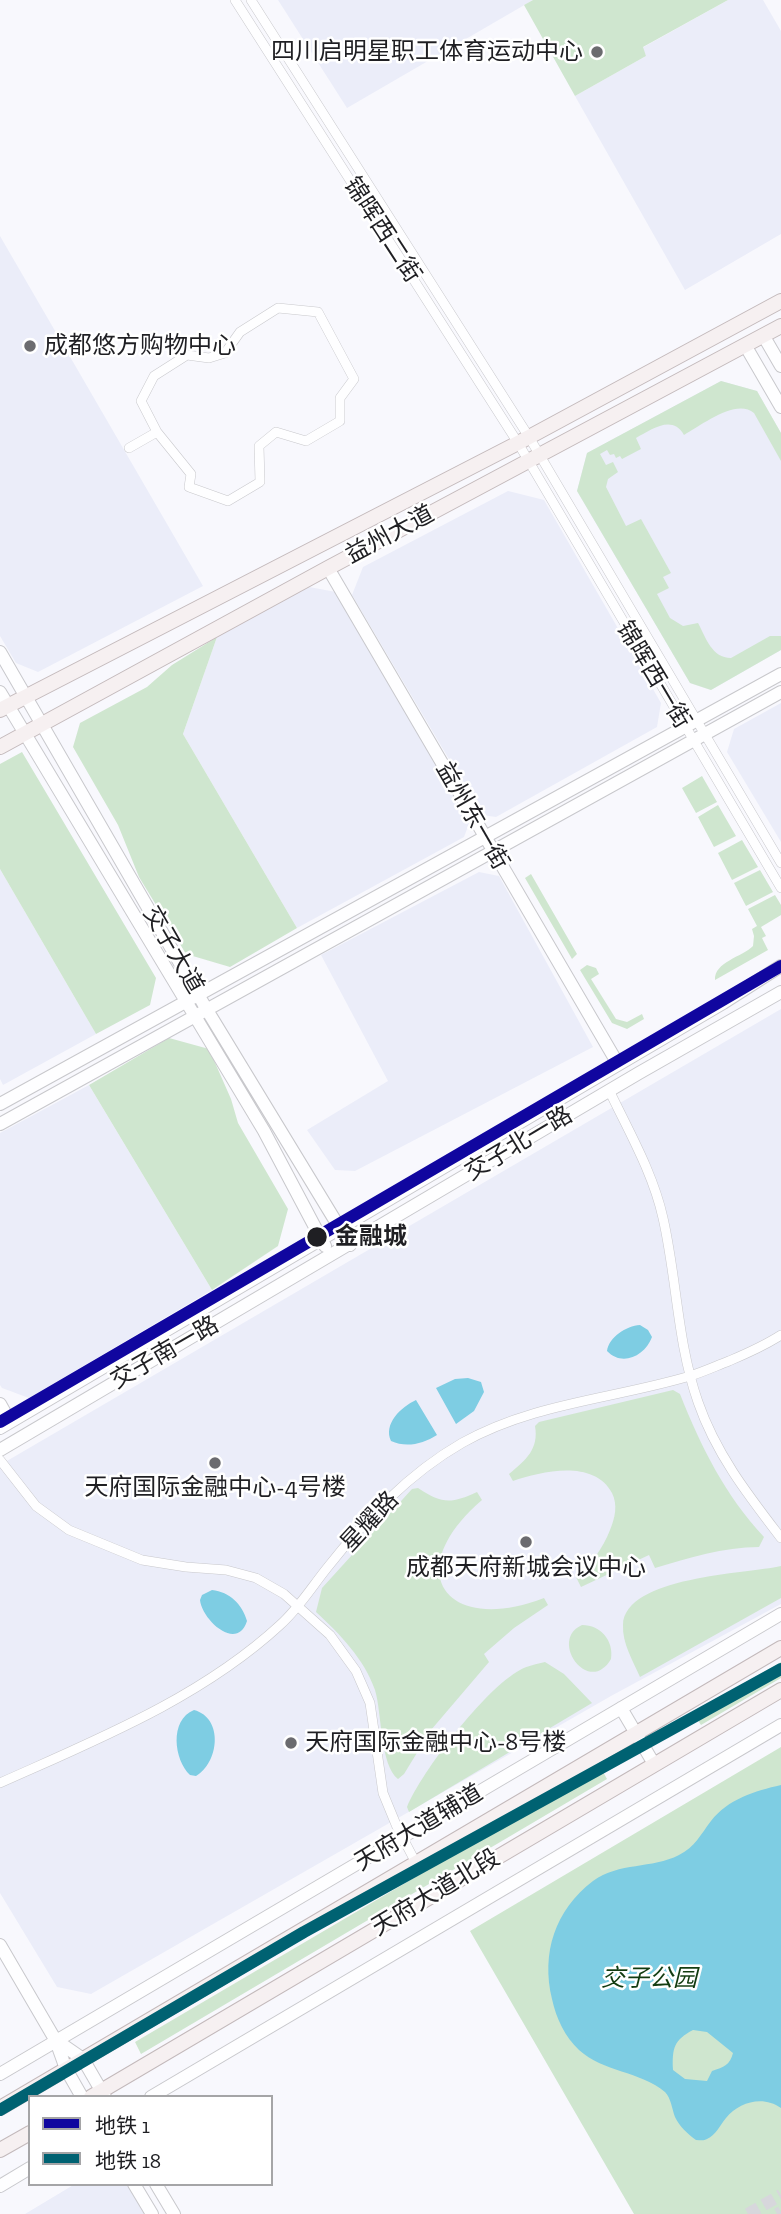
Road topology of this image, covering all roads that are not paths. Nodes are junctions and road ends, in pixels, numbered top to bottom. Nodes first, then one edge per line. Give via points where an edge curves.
1 (235, 0) edge
2 (251, 0) edge
3 (781, 301) edge
4 (781, 326) edge
5 (763, 335) junction
6 (745, 345) junction
7 (781, 366) edge
8 (781, 408) edge
9 (157, 432) junction
10 (524, 440) junction
11 (129, 448) dead end
12 (533, 457) junction
13 (328, 568) junction
14 (0, 652) edge
15 (781, 674) edge
16 (0, 692) edge
17 (781, 692) edge
18 (26, 697) junction
19 (4, 708) edge
20 (696, 720) junction
21 (42, 725) junction
22 (684, 727) junction
23 (24, 734) junction
24 (705, 734) junction
25 (692, 741) junction
26 (0, 747) edge
27 (484, 837) junction
28 (493, 851) junction
29 (781, 863) edge
30 (781, 888) edge
31 (781, 966) edge
32 (781, 992) edge
33 (192, 997) junction
34 (201, 1013) junction
35 (618, 1064) junction
36 (609, 1090) junction
37 (0, 1104) edge
38 (0, 1124) edge
39 (339, 1228) junction
40 (322, 1240) junction
41 (350, 1245) junction
42 (330, 1256) junction
43 (781, 1335) edge
44 (690, 1376) junction
45 (0, 1404) edge
46 (5, 1425) edge
47 (0, 1450) edge
48 (0, 1460) edge
49 (781, 1538) edge
50 (299, 1606) junction
51 (781, 1614) edge
52 (781, 1648) edge
53 (781, 1690) edge
54 (621, 1708) junction
55 (781, 1726) edge
56 (636, 1733) junction
57 (654, 1765) junction
58 (0, 1783) edge
59 (402, 1837) junction
60 (416, 1863) junction
61 (0, 1945) edge
62 (56, 2041) junction
63 (83, 2059) junction
64 (66, 2069) junction
65 (0, 2074) edge
66 (81, 2095) edge
67 (99, 2095) edge
68 (154, 2095) edge
69 (0, 2108) edge
70 (28, 2134) edge
71 (0, 2150) edge
72 (28, 2169) edge
73 (0, 2186) edge
74 (135, 2186) edge
75 (157, 2186) edge
76 (152, 2214) edge
77 (174, 2214) edge

1 - 10 street, 锦晖西二街
2 - 10 street, 锦晖西二街
3 - 10 main road, 益州大道
4 - 5 main road, 益州大道
5 - 6 main road, 益州大道
5 - 7 street
6 - 8 street
6 - 12 main road, 益州大道
9 - 9 street via 191,474 189,487 228,501 260,482 259,446 276,432 306,441 340,421 340,398 354,379 318,312 278,309 240,332 225,353 209,358 187,355 154,376 141,401
9 - 11 street
10 - 12 street, 锦晖西二街
10 - 18 main road, 益州大道
12 - 13 main road, 益州大道
12 - 20 street, 锦晖西一街
12 - 22 street, 锦晖西一街
13 - 21 main road, 益州大道
13 - 27 street, 益州东一街
14 - 18 street, 交子大道
15 - 20 street
16 - 19 street, 交子大道
17 - 24 street
18 - 19 main road, 益州大道
18 - 21 street, 交子大道
19 - 23 street, 交子大道
20 - 22 street
20 - 24 street, 锦晖西一街
21 - 23 main road, 益州大道
21 - 33 street, 交子大道
22 - 25 street, 锦晖西一街
22 - 27 street
23 - 26 main road, 益州大道
23 - 33 street, 交子大道
24 - 25 street
24 - 29 street, 锦晖西一街
25 - 28 street
25 - 30 street, 锦晖西一街
27 - 28 street, 益州东一街
27 - 33 street
28 - 34 street
28 - 35 street, 益州东一街
31 - 35 street, 交子北一路
32 - 36 street, 交子北一路
33 - 34 street, 交子大道
33 - 37 street
34 - 38 street
34 - 39 street, 交子大道
34 - 40 street, 交子大道
35 - 39 street, 交子北一路
36 - 41 street, 交子北一路
36 - 44 street via 646,1167 663,1216
39 - 40 street, 交子北一路
39 - 41 street, 交子大道
40 - 42 street, 交子大道
40 - 46 street, 交子南一路
41 - 42 street, 交子北一路
42 - 47 street, 交子南一路
43 - 44 street, 星耀路
44 - 49 street via 719,1451
44 - 50 street, 星耀路 via 527,1414 462,1444 415,1476 364,1523
45 - 46 street
48 - 50 street via 36,1506 69,1530 142,1560 256,1578
50 - 58 street, 星耀路 via 234,1661 171,1702
50 - 59 street via 330,1635 356,1671 370,1703 383,1793
51 - 54 street, 天府大道辅道
52 - 56 main road, 天府大道北段
53 - 57 main road, 天府大道北段
54 - 56 street
54 - 59 street, 天府大道辅道
55 - 68 street
56 - 57 street
56 - 60 main road, 天府大道北段
57 - 67 main road, 天府大道北段
59 - 60 street
59 - 62 street, 天府大道辅道
60 - 63 main road, 天府大道北段
61 - 62 street
62 - 63 street
62 - 64 street
62 - 65 street, 天府大道辅道
63 - 64 main road, 天府大道北段
63 - 67 street
64 - 66 street
64 - 69 main road, 天府大道北段
70 - 71 main road
72 - 73 street
74 - 76 street
75 - 77 street

